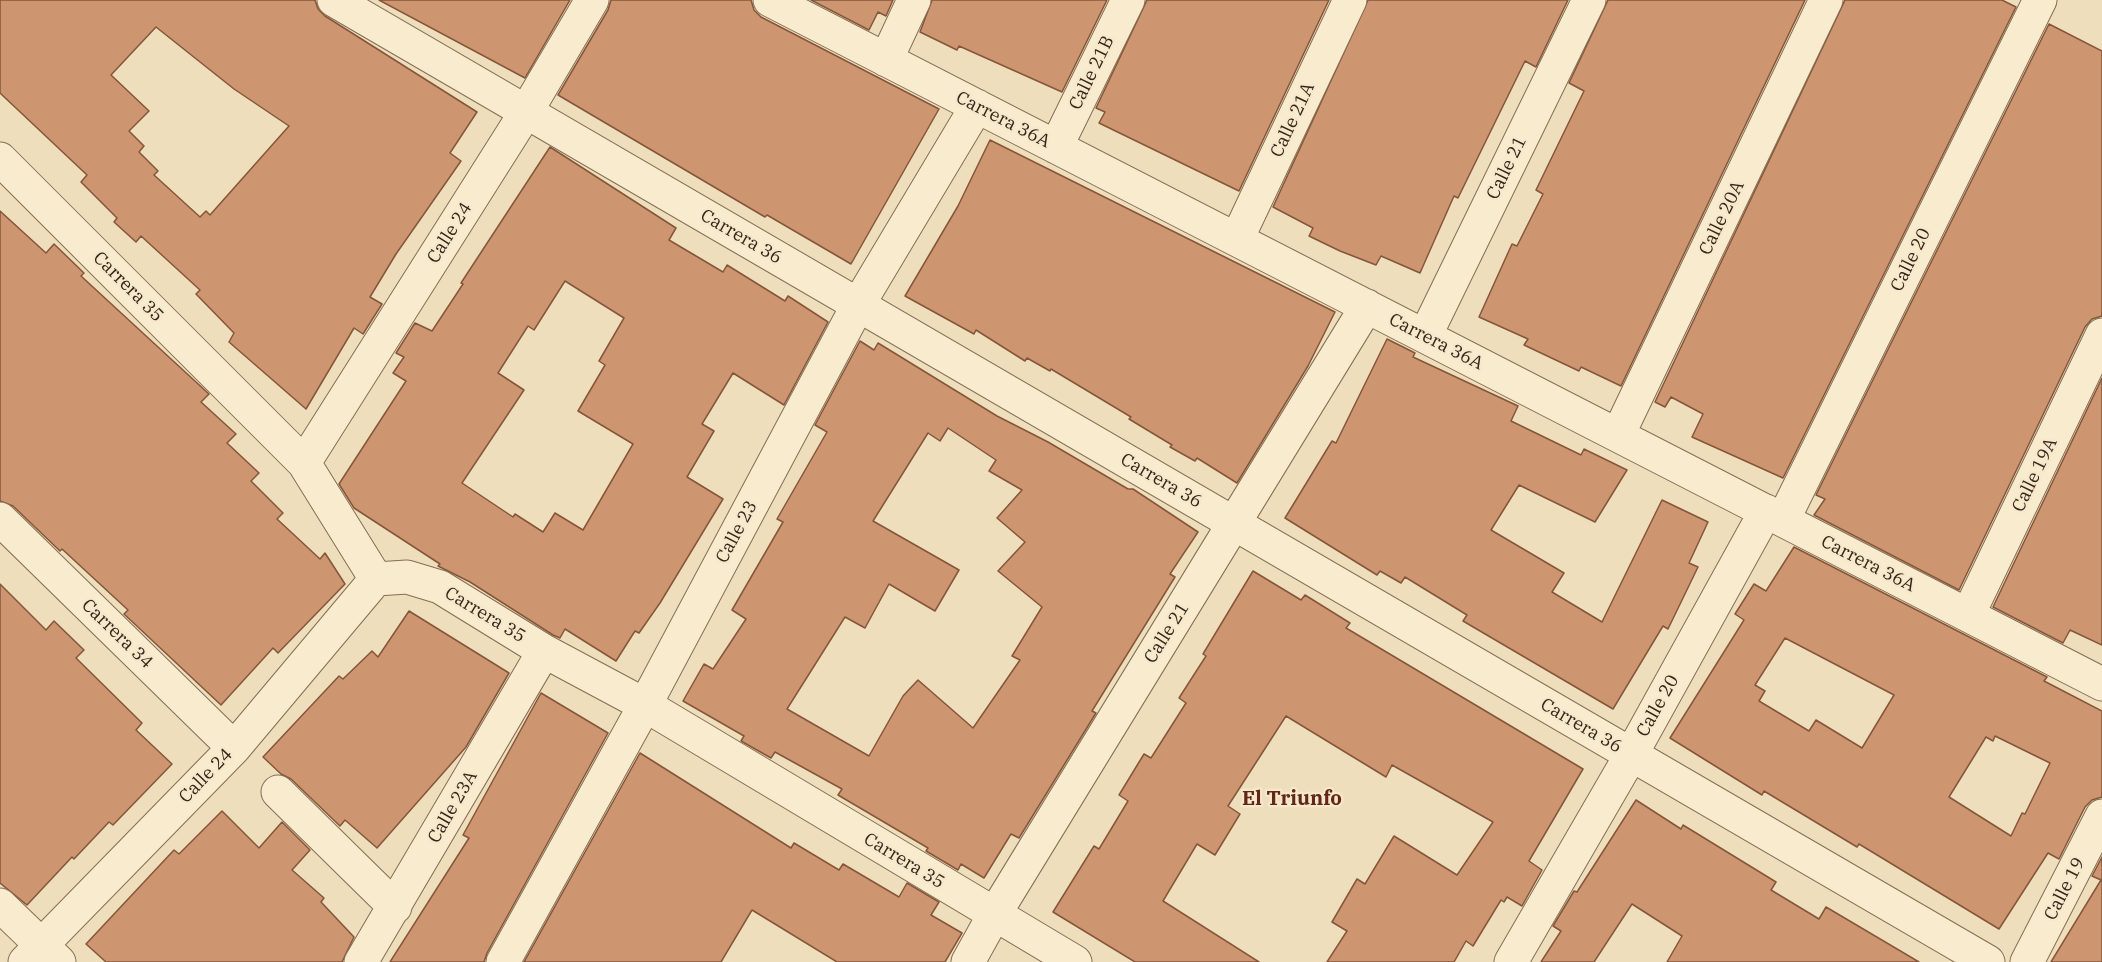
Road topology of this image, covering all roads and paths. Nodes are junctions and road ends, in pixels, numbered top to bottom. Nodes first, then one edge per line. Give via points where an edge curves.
1 (333, 0) edge
2 (591, 0) edge
3 (770, 0) edge
4 (914, 0) edge
5 (1128, 0) edge
6 (1350, 0) edge
7 (1589, 0) edge
8 (1826, 0) edge
9 (2040, 0) edge
10 (886, 60) junction
11 (977, 106) junction
12 (526, 112) junction
13 (1056, 147) junction
14 (0, 159) edge
15 (1237, 239) junction
16 (858, 305) junction
17 (1367, 306) junction
18 (2102, 335) edge
19 (1425, 336) junction
20 (1618, 435) junction
21 (304, 463) junction
22 (1774, 515) junction
23 (0, 519) edge
24 (1234, 524) junction
25 (376, 579) junction
26 (1968, 615) junction
27 (544, 651) junction
28 (2102, 684) edge
29 (645, 705) junction
30 (234, 748) junction
31 (1631, 755) junction
32 (278, 792) dead end
33 (2102, 816) edge
34 (0, 905) edge
35 (395, 907) junction
36 (994, 915) junction
37 (42, 956) edge
38 (361, 962) edge
39 (503, 962) edge
40 (968, 962) edge
41 (1075, 962) edge
42 (1510, 962) edge
43 (1989, 962) edge
44 (2027, 962) edge

1 - 12 street, Carrera 36
2 - 12 street, Calle 24
3 - 10 street, Carrera 36A
4 - 10 street
5 - 13 street, Calle 21B
6 - 15 street, Calle 21A
7 - 19 street, Calle 21
8 - 20 street, Calle 20A
9 - 22 street, Calle 20
10 - 11 street, Carrera 36A
11 - 13 street, Carrera 36A
11 - 16 street, Calle 23
12 - 16 street, Carrera 36
12 - 21 street, Calle 24
13 - 15 street, Carrera 36A
14 - 21 street, Carrera 35
15 - 17 street, Carrera 36A
16 - 24 street, Carrera 36
16 - 29 street, Calle 23
17 - 19 street, Carrera 36A
17 - 24 street, Calle 21
18 - 26 street, Calle 19A
19 - 20 street, Carrera 36A
20 - 22 street, Carrera 36A
21 - 25 street, Carrera 35
22 - 26 street, Carrera 36A
22 - 31 street, Calle 20
23 - 30 street, Carrera 34
24 - 31 street, Carrera 36
24 - 36 street, Calle 21
25 - 27 street, Carrera 35 via 407,577 440,587
25 - 30 street, Calle 24
26 - 28 street, Carrera 36A
27 - 29 street, Carrera 35
27 - 35 street, Calle 23A
29 - 36 street, Carrera 35
29 - 39 street, Calle 23
30 - 37 street, Calle 24
31 - 42 street, Calle 20
31 - 43 street, Carrera 36
32 - 35 street
33 - 44 street, Calle 19
34 - 37 street
35 - 38 street, Calle 23A
36 - 40 street, Calle 21
36 - 41 street, Carrera 35

